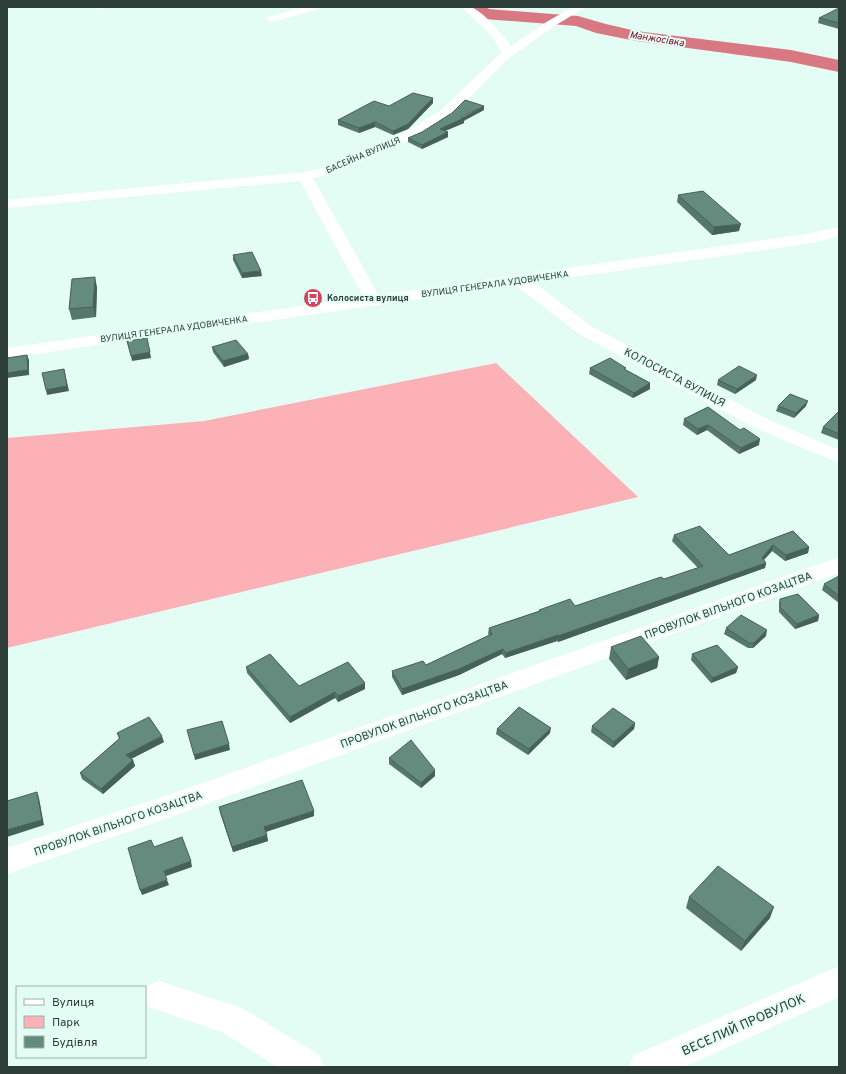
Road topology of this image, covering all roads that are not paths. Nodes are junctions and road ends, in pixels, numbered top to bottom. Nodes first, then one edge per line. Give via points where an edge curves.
1 (316, 7) edge
2 (466, 7) edge
3 (581, 7) edge
4 (272, 19) dead end
5 (509, 53) junction
6 (305, 176) junction
7 (7, 204) edge
8 (839, 232) edge
9 (521, 281) junction
10 (373, 300) junction
11 (7, 353) edge
12 (839, 457) edge
13 (839, 565) edge
14 (7, 861) edge
15 (839, 981) edge
16 (159, 996) dead end
17 (307, 1067) edge
18 (646, 1067) edge

1 - 4 street
2 - 5 street via 503,42
3 - 5 street, БАСЕЙНА ВУЛИЦЯ via 552,23
5 - 6 street, БАСЕЙНА ВУЛИЦЯ via 446,113 416,132 328,171
6 - 7 street, БАСЕЙНА ВУЛИЦЯ
6 - 10 street
8 - 9 street, ВУЛИЦЯ ГЕНЕРАЛА УДОВИЧЕНКА
9 - 10 street, ВУЛИЦЯ ГЕНЕРАЛА УДОВИЧЕНКА
9 - 12 street, КОЛОСИСТА ВУЛИЦЯ via 585,330 762,424
10 - 11 street, ВУЛИЦЯ ГЕНЕРАЛА УДОВИЧЕНКА
13 - 14 street, ПРОВУЛОК ВІЛЬНОГО КОЗАЦТВА
15 - 18 street, ВЕСЕЛИЙ ПРОВУЛОК
16 - 17 street via 231,1019

